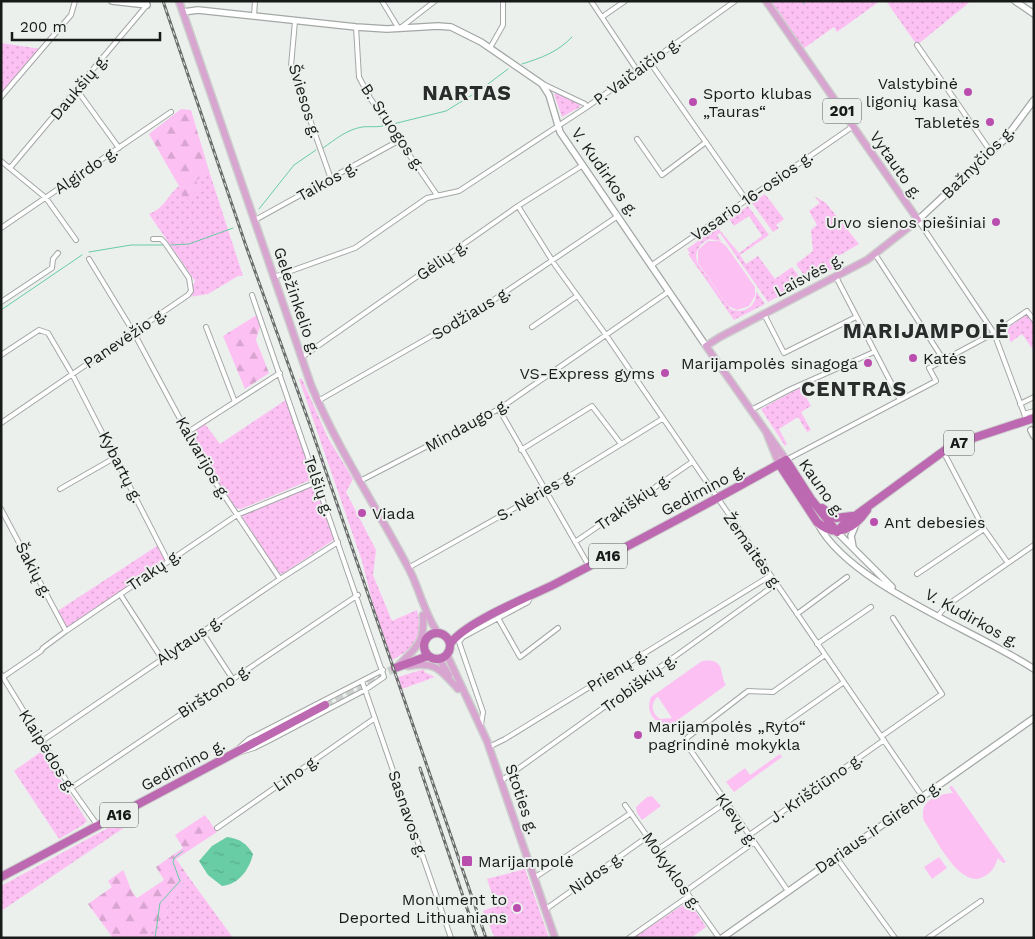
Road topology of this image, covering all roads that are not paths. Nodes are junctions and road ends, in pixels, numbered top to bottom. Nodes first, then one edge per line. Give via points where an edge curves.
1 (75, 1) edge
2 (112, 1) edge
3 (179, 1) edge
4 (255, 1) edge
5 (382, 1) edge
6 (435, 1) edge
7 (503, 1) edge
8 (591, 1) edge
9 (624, 1) edge
10 (735, 1) edge
11 (766, 1) edge
12 (1018, 2) edge
13 (147, 3) edge
14 (183, 12) junction
15 (1034, 14) edge
16 (254, 16) junction
17 (602, 17) junction
18 (295, 21) junction
19 (356, 27) junction
20 (399, 29) junction
21 (917, 45) dead end
22 (490, 48) junction
23 (650, 62) junction
24 (637, 70) junction
25 (542, 84) junction
26 (77, 90) junction
27 (556, 90) junction
28 (549, 95) junction
29 (1, 97) edge
30 (1034, 100) edge
31 (587, 107) junction
32 (172, 112) dead end
33 (558, 126) junction
34 (852, 127) junction
35 (400, 140) junction
36 (637, 140) dead end
37 (706, 142) junction
38 (119, 148) junction
39 (991, 152) junction
40 (1, 161) edge
41 (583, 165) junction
42 (10, 168) junction
43 (331, 179) junction
44 (437, 195) junction
45 (46, 198) junction
46 (747, 201) junction
47 (518, 206) junction
48 (618, 216) junction
49 (255, 220) junction
50 (918, 220) junction
51 (1, 228) edge
52 (153, 239) dead end
53 (76, 240) dead end
54 (58, 253) dead end
55 (875, 254) junction
56 (89, 259) dead end
57 (552, 260) junction
58 (652, 265) junction
59 (274, 277) junction
60 (836, 277) junction
61 (668, 292) junction
62 (252, 295) dead end
63 (577, 296) junction
64 (1, 302) edge
65 (764, 314) junction
66 (856, 317) junction
67 (1034, 320) edge
68 (206, 327) dead end
69 (532, 328) dead end
70 (134, 332) junction
71 (994, 333) junction
72 (606, 335) junction
73 (700, 338) junction
74 (718, 338) junction
75 (706, 346) junction
76 (874, 352) junction
77 (1, 355) edge
78 (302, 357) junction
79 (943, 359) junction
80 (72, 374) junction
81 (280, 374) junction
82 (1034, 397) edge
83 (900, 400) junction
84 (318, 401) junction
85 (235, 402) junction
86 (1020, 404) junction
87 (498, 409) junction
88 (751, 410) junction
89 (1034, 412) edge
90 (1027, 417) edge
91 (662, 419) junction
92 (1, 423) edge
93 (188, 432) junction
94 (621, 444) junction
95 (521, 450) junction
96 (943, 451) junction
97 (116, 457) junction
98 (692, 462) junction
99 (783, 462) junction
100 (360, 481) junction
101 (317, 482) junction
102 (60, 489) dead end
103 (545, 491) junction
104 (717, 498) junction
105 (811, 499) junction
106 (1, 508) edge
107 (237, 514) junction
108 (859, 517) junction
109 (817, 522) junction
110 (984, 529) junction
111 (837, 532) junction
112 (338, 542) junction
113 (575, 542) junction
114 (1034, 545) edge
115 (837, 548) junction
116 (854, 549) junction
117 (168, 561) junction
118 (1008, 563) junction
119 (589, 566) junction
120 (408, 568) junction
121 (917, 574) dead end
122 (770, 576) junction
123 (847, 577) dead end
124 (280, 579) junction
125 (776, 584) junction
126 (897, 592) junction
127 (120, 594) junction
128 (358, 595) junction
129 (420, 596) junction
130 (531, 596) junction
131 (871, 607) dead end
132 (797, 614) junction
133 (423, 615) junction
134 (938, 616) junction
135 (498, 618) junction
136 (892, 618) dead end
137 (481, 621) junction
138 (558, 628) dead end
139 (66, 631) junction
140 (202, 632) junction
141 (440, 634) junction
142 (428, 637) junction
143 (450, 644) junction
144 (817, 644) junction
145 (426, 652) junction
146 (447, 655) junction
147 (825, 655) junction
148 (162, 659) junction
149 (439, 659) junction
150 (398, 667) junction
151 (1034, 669) edge
152 (383, 670) junction
153 (2, 676) edge
154 (232, 678) junction
155 (362, 681) junction
156 (844, 682) junction
157 (458, 689) junction
158 (365, 690) junction
159 (466, 700) junction
160 (324, 706) tunnel mouth
161 (375, 718) junction
162 (1034, 718) edge
163 (784, 724) dead end
164 (480, 726) junction
165 (883, 738) junction
166 (42, 740) junction
167 (489, 747) junction
168 (236, 752) junction
169 (501, 781) junction
170 (71, 788) junction
171 (922, 796) junction
172 (726, 803) junction
173 (625, 805) dead end
174 (631, 813) junction
175 (98, 826) junction
176 (217, 828) dead end
177 (748, 836) junction
178 (647, 837) junction
179 (753, 844) junction
180 (657, 850) junction
181 (836, 857) junction
182 (1, 877) edge
183 (534, 878) junction
184 (686, 891) junction
185 (788, 891) junction
186 (689, 896) junction
187 (980, 901) dead end
188 (546, 909) junction
189 (451, 938) edge
190 (556, 938) edge
191 (629, 938) edge
192 (722, 938) edge
193 (895, 938) edge
194 (928, 938) edge

1 - 29 street via 71,15
2 - 13 main road
3 - 14 main road, Geležinkelio g.
4 - 16 street
5 - 20 street
6 - 20 street
7 - 22 street via 503,25
8 - 17 street
9 - 17 street
10 - 23 street, P. Vaičaičio g.
11 - 34 main road, Vytauto g. / 201
12 - 15 main road
13 - 26 street, Daukšių g.
14 - 16 main road, V. Kudirkos g. via 198,10
14 - 49 main road, Geležinkelio g.
16 - 18 main road, V. Kudirkos g.
17 - 24 street
18 - 19 main road, V. Kudirkos g.
18 - 43 street, Šviesos g. via 291,66
19 - 20 main road, V. Kudirkos g.
19 - 35 street, B. Sruogos g. via 359,77
20 - 22 main road, V. Kudirkos g. via 450,27
21 - 39 street
22 - 25 main road, V. Kudirkos g.
23 - 24 street, P. Vaičaičio g.
23 - 37 street
24 - 31 street, P. Vaičaičio g.
25 - 27 street
25 - 28 main road, V. Kudirkos g.
26 - 38 street
26 - 42 street, Daukšių g.
27 - 28 street
27 - 31 street
28 - 33 main road, V. Kudirkos g.
30 - 39 main road, Bažnyčios g. via 1011,132
31 - 33 street, P. Vaičaičio g.
32 - 38 street, Algirdo g.
33 - 41 main road, V. Kudirkos g.
33 - 44 street, P. Vaičaičio g. via 459,192
34 - 46 street, Vasario 16-osios g.
34 - 50 main road, Vytauto g. / 201
35 - 43 street, Taikos g.
35 - 44 street, B. Sruogos g.
36 - 37 street via 662,175
37 - 46 street
38 - 45 street, Algirdo g.
39 - 50 main road, Bažnyčios g.
40 - 42 street
41 - 47 street, Gėlių g.
41 - 48 main road, V. Kudirkos g.
42 - 45 street
43 - 49 street, Taikos g.
44 - 59 street, P. Vaičaičio g. via 427,198 363,244
45 - 51 street, Algirdo g.
45 - 53 street
46 - 58 street, Vasario 16-osios g.
47 - 57 street, Žemaitės g.
47 - 78 street, Gėlių g.
48 - 57 street, Sodžiaus g.
48 - 58 main road, V. Kudirkos g.
49 - 59 main road, Geležinkelio g.
50 - 55 main road, Laisvės g.
50 - 71 street
52 - 70 street, Panevėžio g. via 161,239 165,243 189,278 191,290
54 - 64 street via 53,258 52,268
55 - 60 main road, Laisvės g.
55 - 79 street
56 - 70 street, Kalvarijos g.
57 - 63 street, Žemaitės g.
57 - 84 street, Sodžiaus g. via 450,327
58 - 61 main road, V. Kudirkos g.
59 - 78 main road, Geležinkelio g.
60 - 65 main road, Laisvės g.
60 - 66 street
61 - 72 street, Mindaugo g.
61 - 73 main road, V. Kudirkos g.
62 - 81 street, Telšių g.
63 - 69 street
63 - 72 street, Žemaitės g.
65 - 66 street via 784,353
65 - 74 main road, Laisvės g.
66 - 76 street
67 - 71 street via 1027,311
68 - 85 street
70 - 80 street, Panevėžio g.
70 - 93 street, Kalvarijos g.
71 - 79 street
71 - 86 street
72 - 87 street, Mindaugo g.
72 - 91 street, Žemaitės g.
73 - 74 main road
73 - 75 main road, V. Kudirkos g.
74 - 75 main road, Laisvės g.
75 - 88 main road, V. Kudirkos g.
76 - 83 street
76 - 88 street
77 - 80 street, Kybartų g. via 43,329 48,332
78 - 84 main road, Geležinkelio g.
79 - 83 street, Gedimino g. via 929,368 936,381
80 - 92 street, Panevėžio g.
80 - 97 street, Kybartų g.
81 - 85 street
81 - 101 street, Telšių g.
82 - 86 street
83 - 99 street, Gedimino g.
84 - 100 main road, Geležinkelio g.
85 - 93 street
86 - 90 street
87 - 95 street
87 - 100 street, Mindaugo g.
88 - 99 main road, V. Kudirkos g.
89 - 90 street
90 - 96 highway, A7
91 - 94 street, S. Nėries g.
91 - 98 street, Žemaitės g.
93 - 107 street, Kalvarijos g. via 209,473
94 - 95 street via 592,406
94 - 103 street, S. Nėries g.
95 - 103 street
96 - 108 highway, A7
96 - 110 street
97 - 102 street
97 - 117 street, Kybartų g.
98 - 104 street, Žemaitės g.
98 - 113 street, Trakiškių g.
99 - 104 highway, Gedimino g. / A16
99 - 105 highway, Kauno g.
99 - 109 highway, V. Kudirkos g.
100 - 120 main road, Geležinkelio g.
101 - 107 street, Trakų g.
101 - 112 street, Telšių g.
103 - 113 street
103 - 120 street, S. Nėries g.
104 - 119 highway, Gedimino g. / A16
104 - 122 street, Žemaitės g.
105 - 108 highway via 836,518
105 - 111 highway, Kauno g.
106 - 139 street, Šakių g.
107 - 117 street, Trakų g.
107 - 124 street, Kalvarijos g.
108 - 111 highway
108 - 116 main road via 850,536
109 - 111 highway
109 - 115 main road, V. Kudirkos g.
110 - 118 street
110 - 121 street
111 - 115 main road
111 - 116 main road, V. Kudirkos g.
112 - 124 street, Alytaus g.
112 - 128 street, Telšių g.
113 - 119 street
114 - 118 street
115 - 126 main road, V. Kudirkos g. via 869,576
116 - 126 main road, V. Kudirkos g.
117 - 127 street, Trakų g.
118 - 134 street via 946,606
119 - 130 highway, Gedimino g. / A16
120 - 129 main road, Geležinkelio g.
122 - 125 street, Žemaitės g.
122 - 167 street, Prienų g.
123 - 132 street
124 - 140 street, Alytaus g.
125 - 132 street, Žemaitės g.
125 - 169 street, Trobiškių g.
126 - 134 main road, V. Kudirkos g.
127 - 139 street, Trakų g.
127 - 148 street
128 - 152 street, Telšių g.
128 - 154 street, Birštono g.
129 - 133 main road, Geležinkelio g.
129 - 141 main road, Geležinkelio g.
130 - 135 street via 528,602
130 - 137 highway, Gedimino g. / A16
131 - 144 street
132 - 144 street, Žemaitės g.
133 - 142 main road, Geležinkelio g.
133 - 150 main road via 423,636
134 - 151 main road, V. Kudirkos g.
135 - 138 street via 520,657
135 - 164 street via 459,642 482,712
136 - 165 street, J. Kriščiūno g. via 942,694
137 - 141 highway, Gedimino g. / A16
137 - 143 highway, Gedimino g. / A16 via 455,636
139 - 153 street, Trakų g.
140 - 148 street, Alytaus g.
140 - 154 street
141 - 142 highway
141 - 143 highway
142 - 145 highway
143 - 146 highway
144 - 147 street, Žemaitės g.
145 - 149 highway
145 - 150 highway
146 - 149 highway
146 - 159 main road, Stoties g.
147 - 156 street, Žemaitės g.
147 - 172 street, Klevų g. via 773,692 748,691 688,737 685,742 687,748
148 - 166 street, Alytaus g.
149 - 157 main road, Stoties g.
150 - 157 main road via 432,665
152 - 155 street
152 - 158 street, Telšių g. via 384,677
153 - 166 street, Klaipėdos g.
154 - 170 street, Birštono g.
155 - 158 street, Sasnavos g.
155 - 168 street via 249,739
156 - 163 street
156 - 165 street, Žemaitės g.
157 - 159 main road, Stoties g.
158 - 161 street, Sasnavos g.
158 - 168 street via 254,748
159 - 164 main road, Stoties g.
160 - 168 highway, Gedimino g. / A16
161 - 176 street, Lino g.
161 - 189 street, Sasnavos g.
162 - 171 main road, Dariaus ir Girėno g.
164 - 167 main road, Stoties g.
165 - 171 street, Žemaitės g.
165 - 177 street, J. Kriščiūno g.
166 - 170 street, Klaipėdos g.
167 - 169 main road, Stoties g.
168 - 175 highway, Gedimino g. / A16
169 - 183 main road, Stoties g.
170 - 175 street, Klaipėdos g.
171 - 181 main road, Dariaus ir Girėno g.
172 - 177 street, Klevų g.
172 - 180 street
173 - 174 street, Mokyklos g.
174 - 178 street, Mokyklos g.
174 - 183 street
175 - 182 highway, Gedimino g. / A16
177 - 179 street, Klevų g.
178 - 180 street, Mokyklos g.
178 - 188 street, Nidos g.
179 - 184 street
179 - 185 street, Klevų g.
180 - 184 street, Mokyklos g.
181 - 185 main road, Dariaus ir Girėno g.
181 - 193 street
183 - 188 main road, Stoties g.
184 - 186 street, Mokyklos g.
185 - 192 main road, Dariaus ir Girėno g.
186 - 191 street
186 - 192 street, Mokyklos g.
187 - 194 street
188 - 190 main road, Stoties g.

